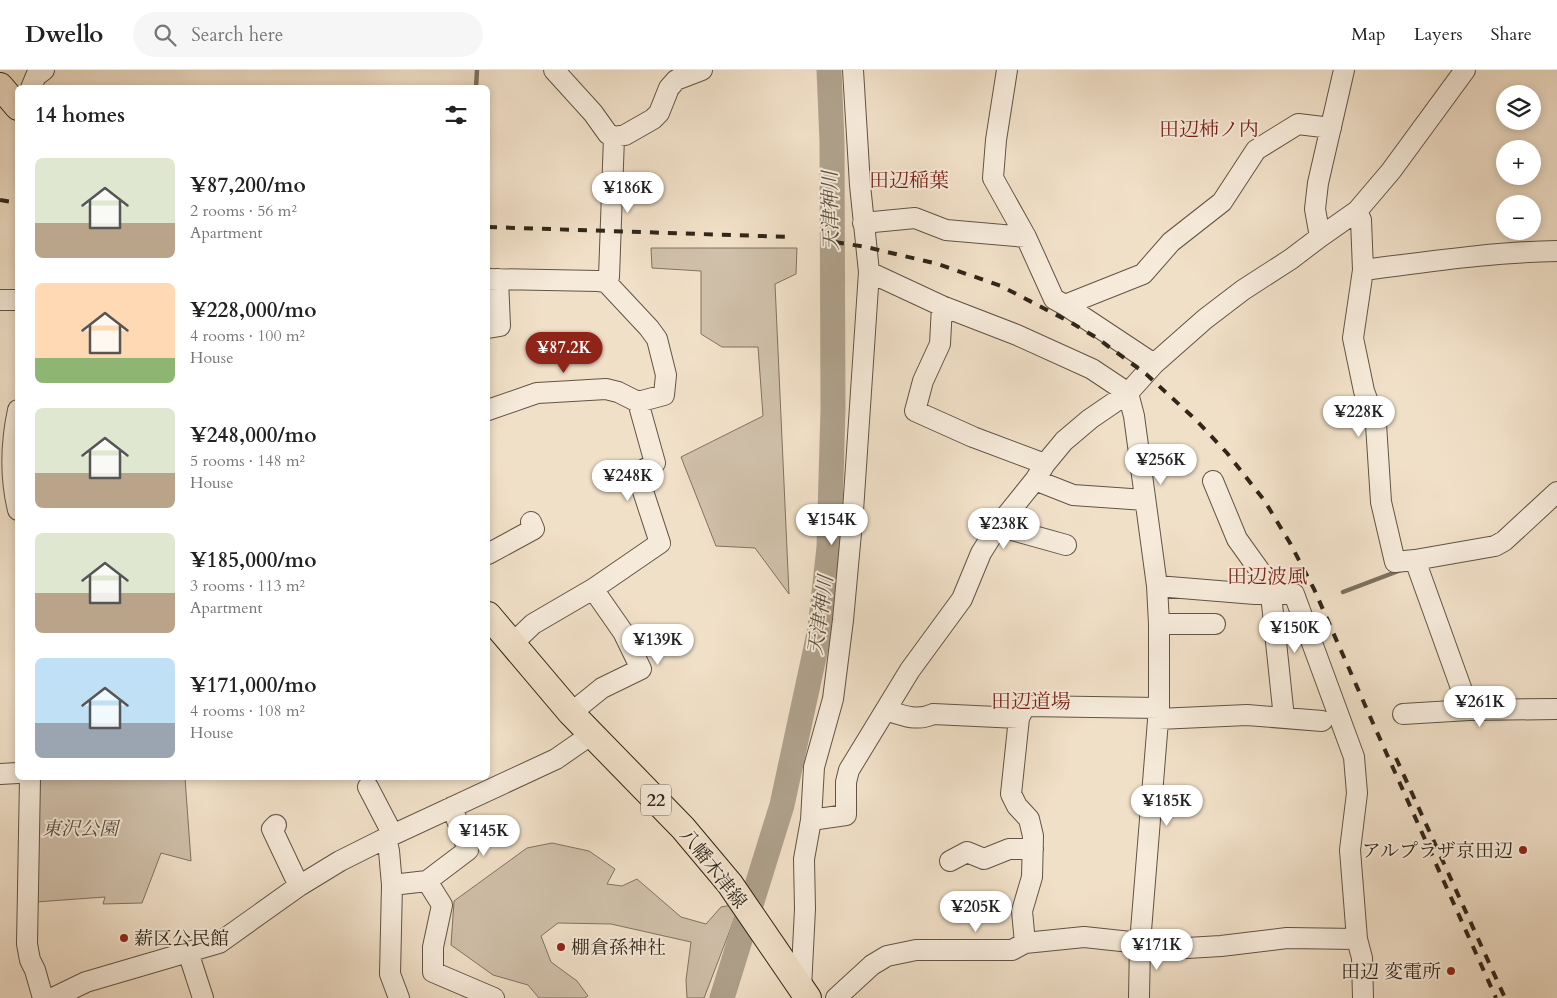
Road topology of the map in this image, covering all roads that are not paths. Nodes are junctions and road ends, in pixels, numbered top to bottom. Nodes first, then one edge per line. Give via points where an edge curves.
1 (44, 70) edge
2 (554, 70) edge
3 (702, 70) edge
4 (854, 70) edge
5 (1007, 70) edge
6 (1344, 70) edge
7 (1465, 70) edge
8 (32, 85) edge
9 (0, 86) edge
10 (15, 104) edge
11 (1331, 128) junction
12 (614, 137) junction
13 (1357, 211) junction
14 (863, 223) junction
15 (1320, 236) junction
16 (1026, 237) junction
17 (1557, 251) edge
18 (1364, 270) junction
19 (869, 272) junction
20 (493, 279) edge
21 (606, 282) junction
22 (0, 300) edge
23 (15, 300) edge
24 (1065, 305) junction
25 (942, 306) junction
26 (490, 328) edge
27 (1154, 364) junction
28 (1128, 393) junction
29 (638, 402) junction
30 (490, 409) edge
31 (15, 426) edge
32 (1040, 472) junction
33 (1212, 481) dead end
34 (1557, 492) edge
35 (15, 496) edge
36 (1145, 500) junction
37 (531, 522) dead end
38 (998, 526) junction
39 (1066, 545) dead end
40 (490, 553) edge
41 (1416, 566) junction
42 (1157, 586) junction
43 (593, 589) junction
44 (1270, 594) junction
45 (490, 618) edge
46 (1159, 624) junction
47 (1214, 624) dead end
48 (512, 644) junction
49 (886, 710) junction
50 (1469, 710) junction
51 (1557, 710) edge
52 (571, 713) junction
53 (1158, 714) junction
54 (1403, 714) dead end
55 (1019, 718) junction
56 (1284, 718) junction
57 (1322, 721) dead end
58 (592, 734) junction
59 (15, 773) edge
60 (0, 774) edge
61 (30, 780) edge
62 (368, 787) dead end
63 (452, 807) junction
64 (811, 820) junction
65 (276, 824) dead end
66 (389, 836) junction
67 (1033, 849) junction
68 (950, 861) dead end
69 (427, 880) junction
70 (392, 885) junction
71 (299, 886) junction
72 (1357, 939) junction
73 (1025, 943) junction
74 (1140, 943) junction
75 (188, 952) junction
76 (804, 993) edge
77 (43, 998) edge
78 (52, 998) edge
79 (203, 998) edge
80 (400, 998) edge
81 (494, 998) edge
82 (836, 998) edge
83 (1139, 998) edge
84 (1363, 998) edge

1 - 8 street via 36,76
2 - 12 street
3 - 12 street via 676,80 653,119 625,135
4 - 14 street
5 - 16 street via 993,178
6 - 11 street
7 - 13 street via 1391,171
9 - 10 main road
11 - 15 street via 1318,183 1316,208
11 - 24 street via 1298,124 1256,150 1222,202 1171,242 1142,274
12 - 21 street via 609,277
13 - 15 street
13 - 18 street via 1361,220
14 - 16 street via 915,218 946,230
14 - 19 street
15 - 27 street via 1205,319
16 - 24 street via 1054,299
17 - 18 street via 1438,260
18 - 41 street via 1354,338 1364,391 1376,424 1381,502 1395,562
19 - 25 street
19 - 64 street via 843,620 833,699 814,767
20 - 21 street
20 - 26 street via 500,326
21 - 29 street via 657,339 666,376 664,394
22 - 23 street
24 - 27 street
25 - 28 street via 1092,369
25 - 32 street via 940,344 923,381 915,411 973,436
27 - 28 street
28 - 32 street via 1090,418 1064,441
28 - 36 street
29 - 30 street via 606,389 563,391 537,394
29 - 43 street via 655,463 640,472 638,479 660,542
31 - 35 street via 12,483
32 - 36 street via 1073,495
32 - 38 street
33 - 44 street via 1237,540 1270,586
34 - 41 street via 1495,546
36 - 42 street
37 - 40 street via 534,530
38 - 39 street
38 - 49 street via 981,553 962,599 926,647
41 - 50 street
42 - 44 street
42 - 46 street
43 - 48 street via 533,624
43 - 52 street via 623,632 641,669 602,688
44 - 56 street
44 - 72 street via 1294,594 1354,757 1357,792 1350,850
45 - 48 main road, 八幡木津線 / 22
46 - 47 street
46 - 53 street
48 - 52 main road, 八幡木津線 / 22
49 - 55 street via 908,718 933,714
49 - 64 street via 849,770 846,815
50 - 51 street
50 - 54 street
52 - 58 main road, 八幡木津線 / 22
53 - 55 street via 1025,706
53 - 56 street
53 - 74 street
55 - 67 street via 1011,794 1028,819
56 - 57 street
58 - 63 street via 556,759
58 - 76 main road, 八幡木津線 / 22 via 683,828 730,884
59 - 60 street
61 - 77 street via 27,944
62 - 66 street
63 - 66 street
63 - 69 street via 468,850
64 - 76 street via 804,858
65 - 71 street via 272,829
66 - 70 street
66 - 71 street
67 - 68 street via 1009,849 984,859 968,852
67 - 73 street via 1032,876 1022,911
69 - 70 street
69 - 81 street via 442,905 433,947 433,972
70 - 80 street via 390,974
71 - 75 street via 219,943
72 - 74 street via 1287,938 1187,948
72 - 84 street via 1362,958
73 - 74 street via 1084,936
73 - 82 street via 1012,950 916,950 887,956 872,965
74 - 83 street
75 - 78 street via 86,982
75 - 79 street

